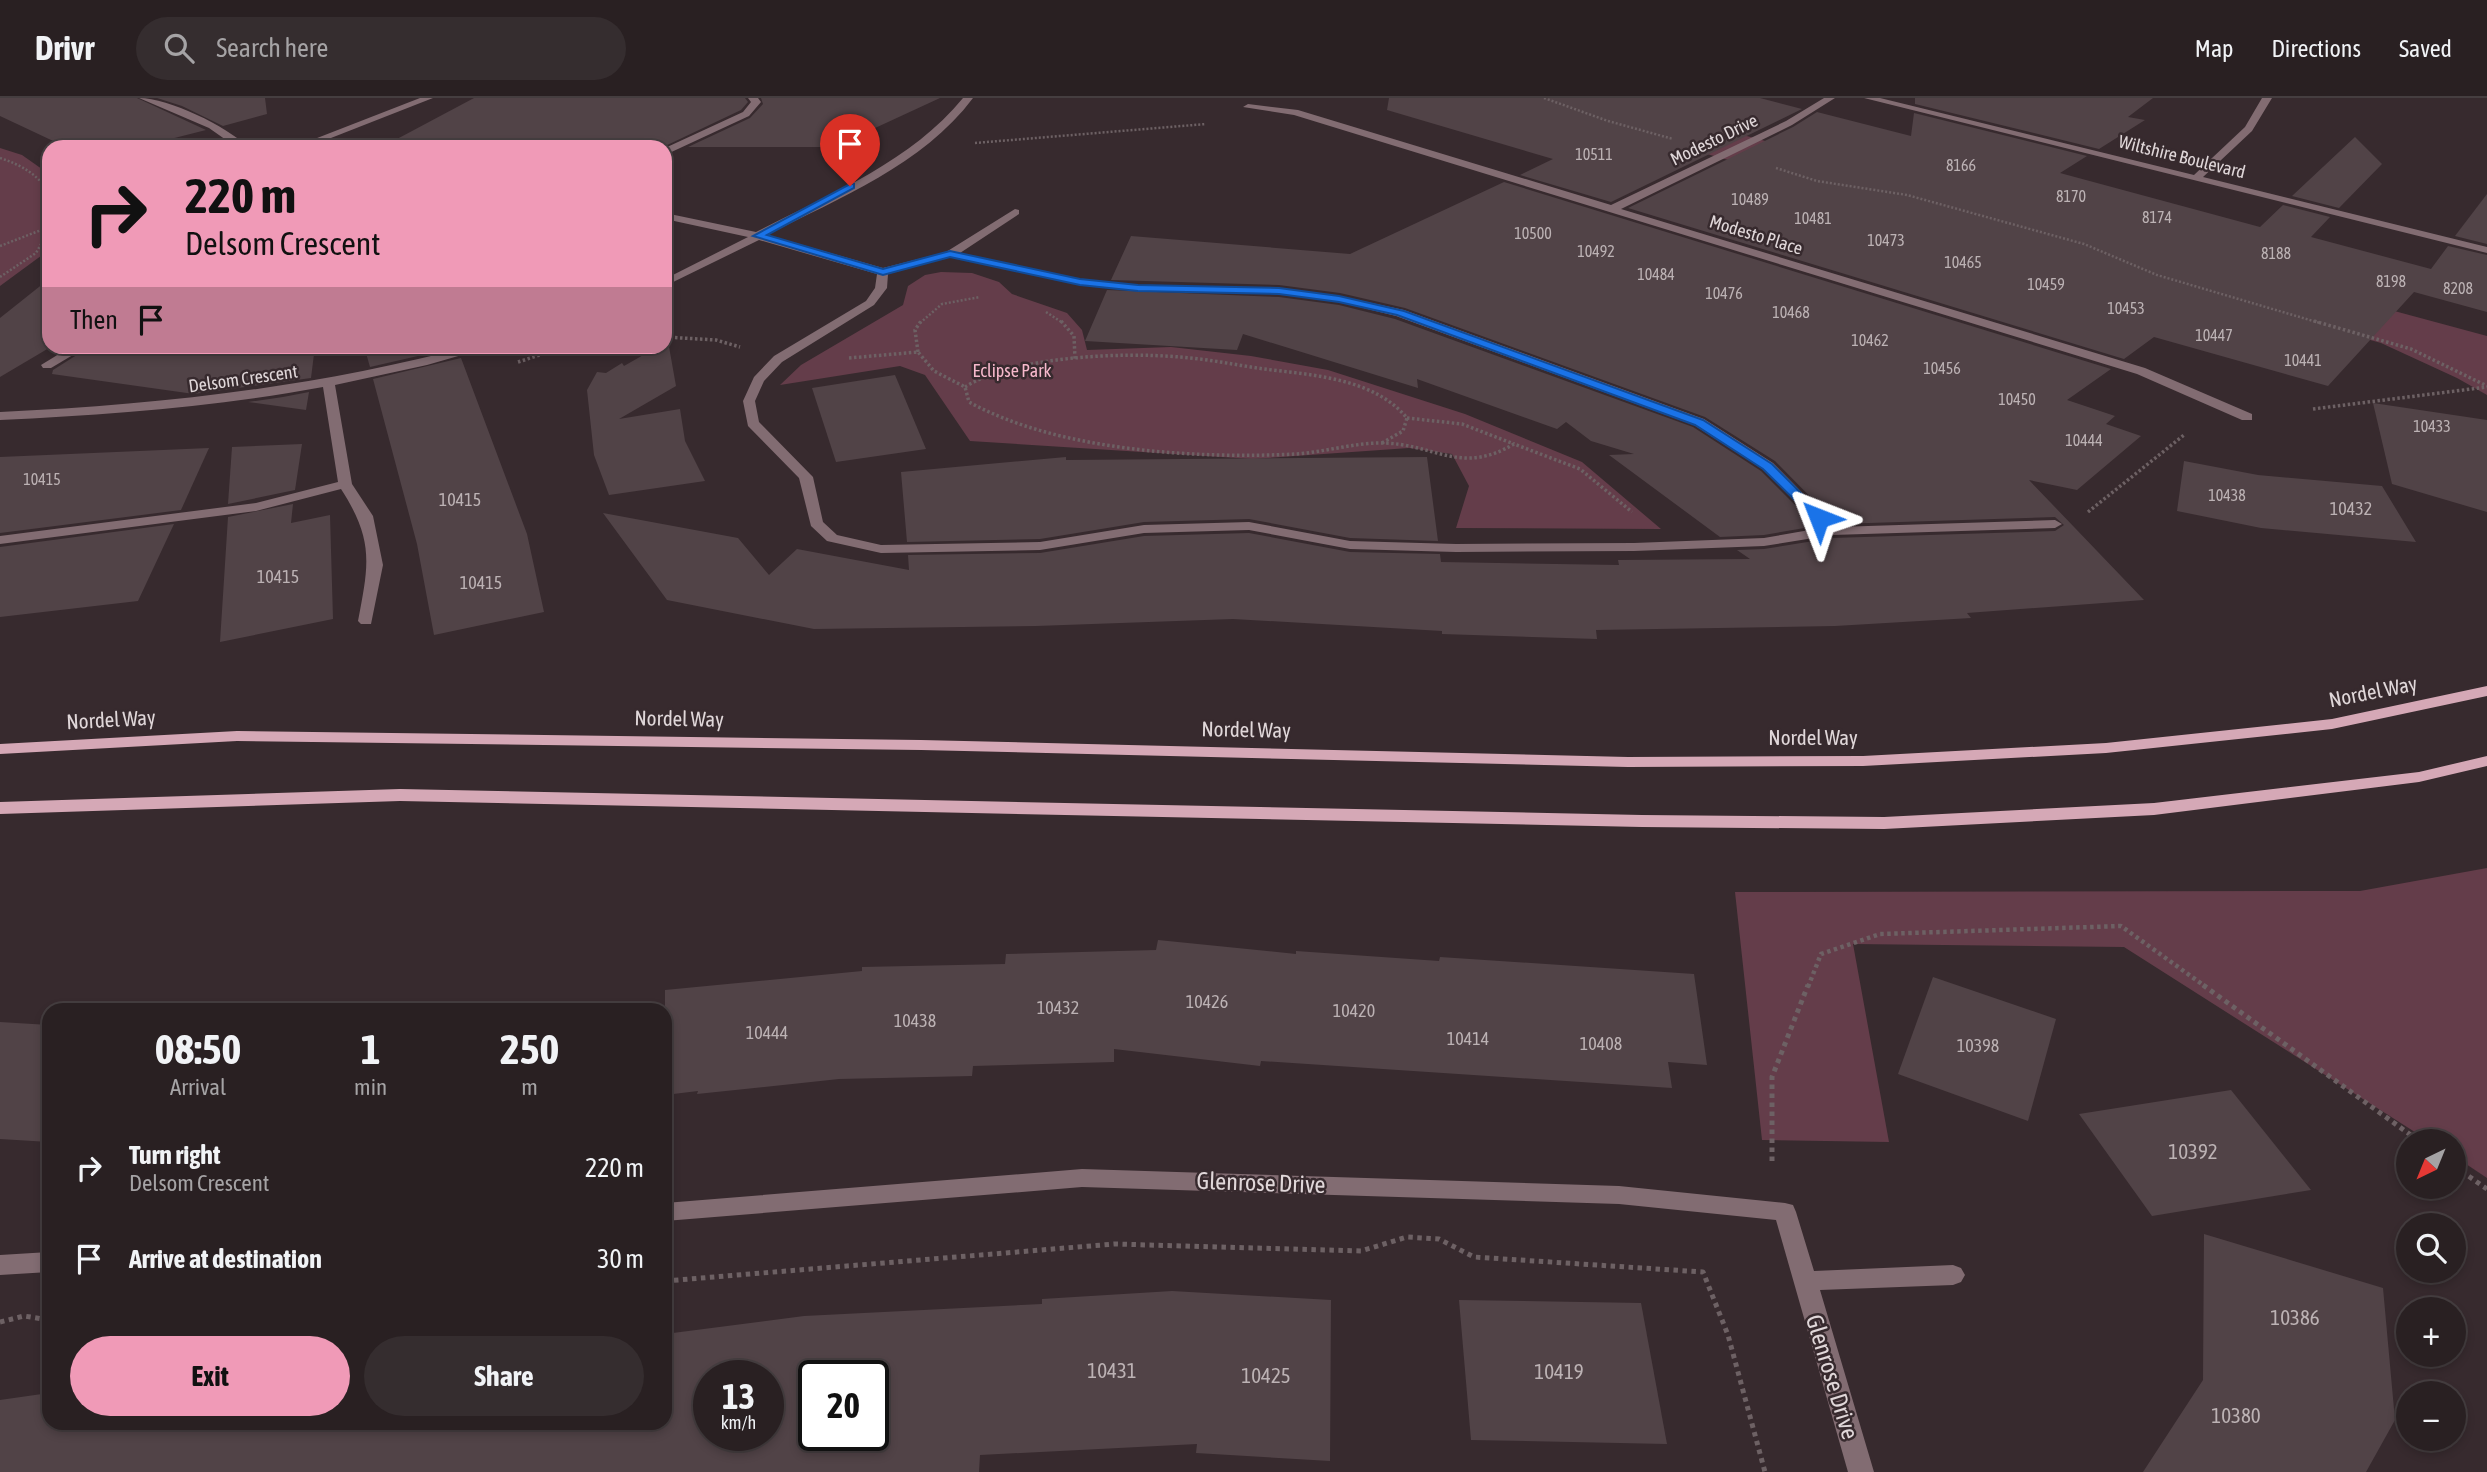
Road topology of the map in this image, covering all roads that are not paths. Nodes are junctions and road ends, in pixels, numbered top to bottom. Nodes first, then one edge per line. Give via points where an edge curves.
1 (144, 98) edge
2 (428, 98) edge
3 (753, 98) edge
4 (968, 98) edge
5 (1830, 98) edge
6 (1869, 98) edge
7 (2267, 98) edge
8 (1248, 107) dead end
9 (233, 140) edge
10 (317, 140) edge
11 (672, 149) edge
12 (2196, 178) junction
13 (1612, 209) junction
14 (1015, 212) dead end
15 (672, 218) edge
16 (758, 236) junction
17 (2487, 250) edge
18 (950, 254) junction
19 (883, 272) junction
20 (672, 279) edge
21 (67, 354) edge
22 (454, 354) edge
23 (47, 365) dead end
24 (328, 385) junction
25 (0, 416) edge
26 (2247, 418) dead end
27 (345, 484) junction
28 (2055, 524) road end
29 (1832, 531) junction
30 (0, 540) edge
31 (366, 621) dead end
32 (2487, 691) edge
33 (0, 749) edge
34 (2487, 761) edge
35 (0, 808) edge
36 (672, 1211) edge
37 (42, 1262) edge
38 (0, 1265) edge
39 (1953, 1275) dead end
40 (1804, 1281) junction
41 (1861, 1472) edge

1 - 9 street via 212,126
2 - 10 street
3 - 11 street via 756,102 746,114
4 - 16 street via 944,126 911,151
5 - 13 street, Modesto Drive via 1789,123
6 - 12 street, Wiltshire Boulevard
7 - 12 street via 2249,129
8 - 13 street, Modesto Place via 1295,112
12 - 17 street, Wiltshire Boulevard
13 - 26 street, Modesto Place via 2141,371
14 - 18 street
15 - 16 street
16 - 19 street
16 - 20 street
18 - 19 street
18 - 29 street via 1080,282 1279,291 1400,313 1699,422 1768,467
19 - 29 street via 881,288 870,303 778,359 758,380 749,401 753,423 806,477 816,523 832,538 881,549 1040,546 1144,529 1249,526 1350,545 1457,548 1764,542
21 - 23 street
22 - 24 street, Delsom Crescent
24 - 25 street, Delsom Crescent via 233,400
24 - 27 street
27 - 30 street via 256,507
27 - 31 street via 366,516 376,565
28 - 29 street
32 - 33 main road, Nordel Way via 2332,724 2106,748 1863,761 1628,762 237,736
34 - 35 main road via 2419,777 2154,809 1884,823 400,795
36 - 40 street, Glenrose Drive via 1082,1178 1619,1195 1785,1212
37 - 38 street
39 - 40 street, Glenrose Drive
40 - 41 street, Glenrose Drive

